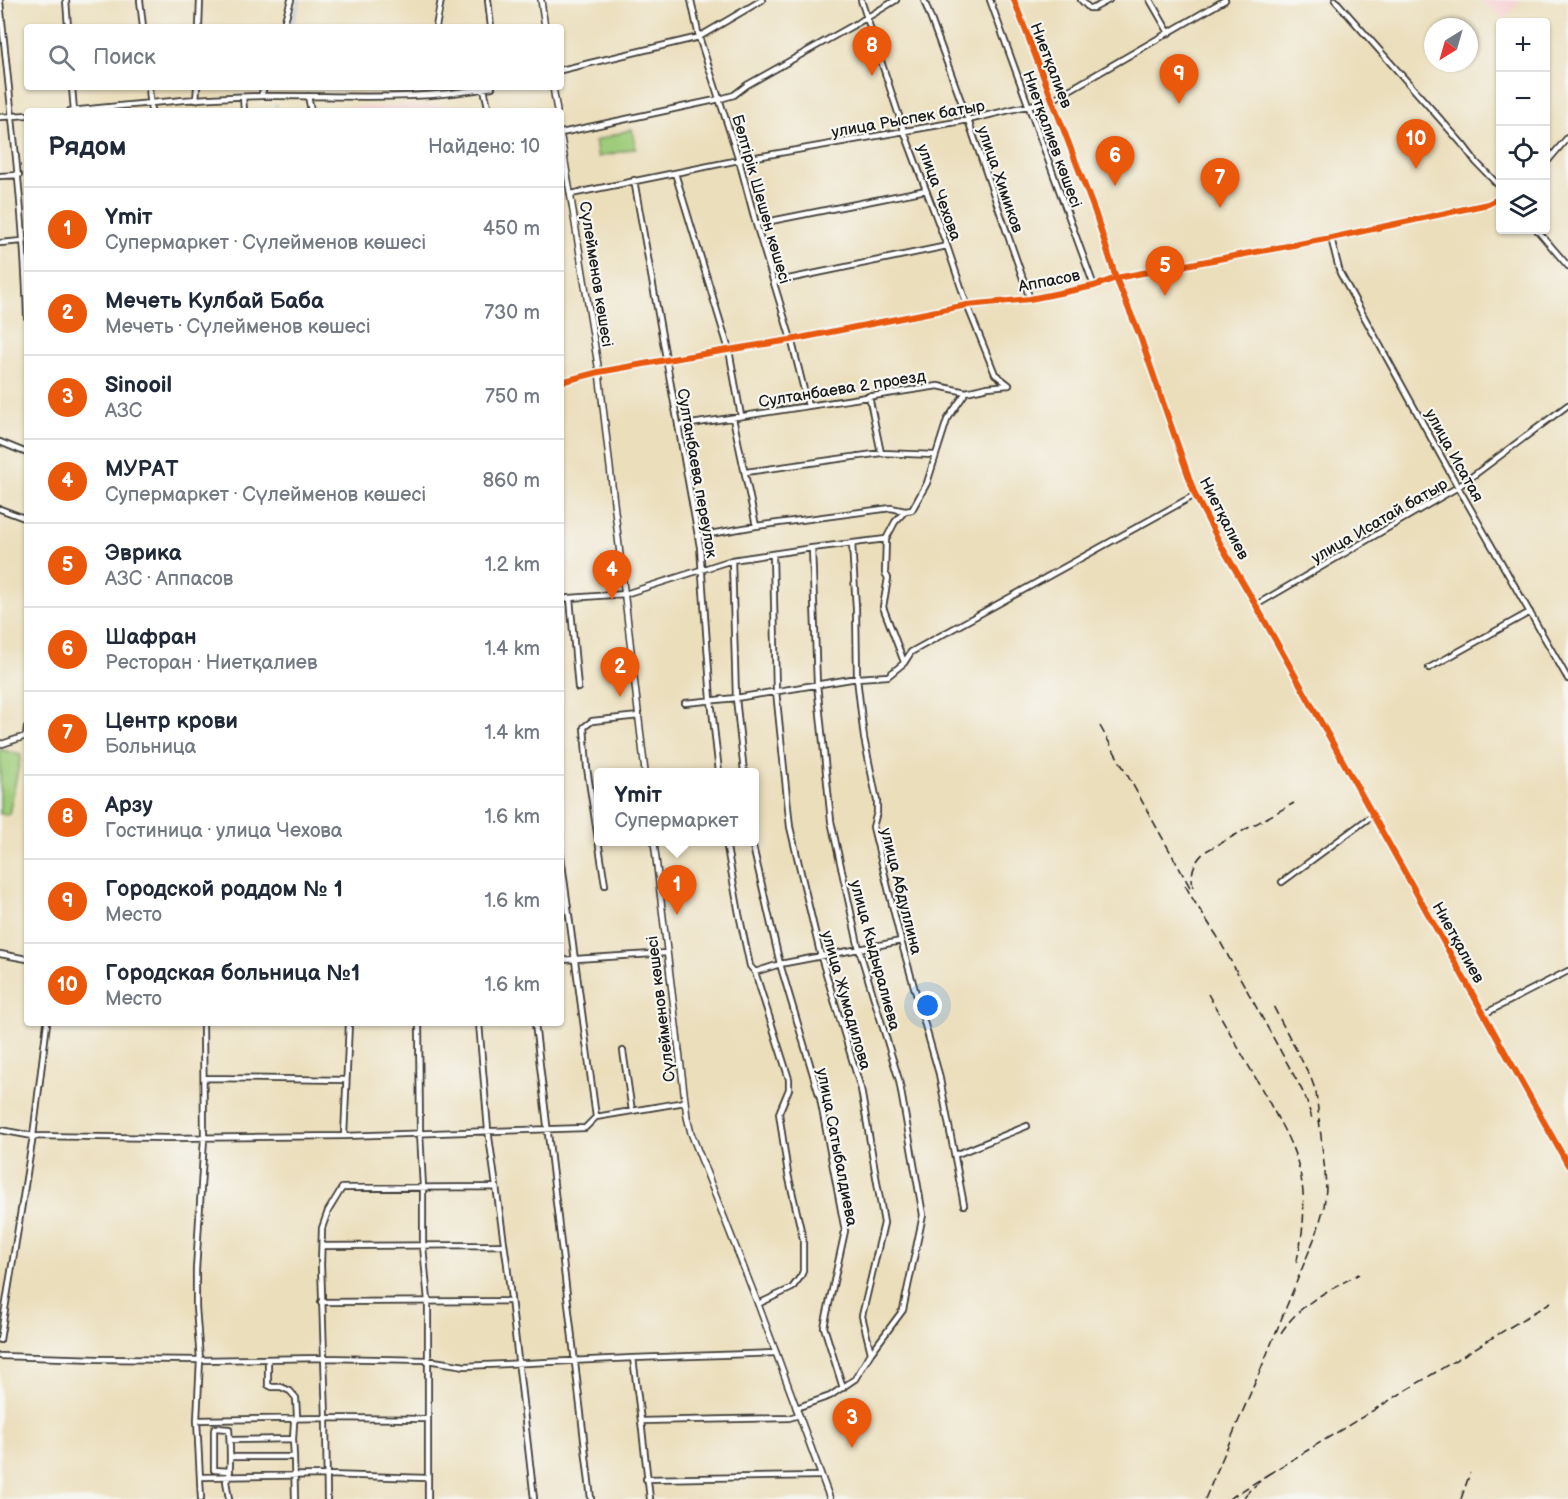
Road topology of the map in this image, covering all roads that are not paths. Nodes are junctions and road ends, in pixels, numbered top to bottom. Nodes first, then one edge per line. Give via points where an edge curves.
1 (66, 0) edge
2 (140, 0) edge
3 (200, 0) edge
4 (291, 0) edge
5 (441, 0) edge
6 (488, 0) edge
7 (541, 0) edge
8 (691, 0) edge
9 (861, 0) edge
10 (896, 0) edge
11 (924, 0) edge
12 (990, 0) edge
13 (1014, 0) edge
14 (1081, 0) edge
15 (1109, 0) edge
16 (1150, 0) edge
17 (1225, 0) edge
18 (1335, 0) edge
19 (0, 1) edge
20 (760, 1) edge
21 (868, 17) junction
22 (68, 24) edge
23 (143, 24) edge
24 (199, 24) edge
25 (284, 24) edge
26 (437, 24) edge
27 (492, 24) edge
28 (545, 24) edge
29 (1169, 33) junction
30 (699, 37) junction
31 (564, 69) edge
32 (72, 90) edge
33 (149, 90) edge
34 (196, 90) edge
35 (263, 90) edge
36 (422, 90) edge
37 (466, 90) edge
38 (484, 90) edge
39 (554, 90) edge
40 (421, 95) junction
41 (261, 96) junction
42 (308, 96) junction
43 (243, 97) junction
44 (720, 99) junction
45 (196, 100) junction
46 (1052, 100) junction
47 (150, 103) junction
48 (1028, 106) junction
49 (72, 108) edge
50 (101, 108) edge
51 (151, 108) edge
52 (243, 108) edge
53 (310, 108) edge
54 (488, 108) edge
55 (556, 108) edge
56 (24, 115) edge
57 (0, 117) edge
58 (11, 117) junction
59 (968, 120) junction
60 (904, 131) junction
61 (564, 134) edge
62 (1568, 137) edge
63 (564, 153) edge
64 (1550, 158) edge
65 (738, 160) junction
66 (675, 173) junction
67 (19, 175) junction
68 (0, 176) edge
69 (634, 180) junction
70 (1496, 183) edge
71 (926, 190) junction
72 (571, 194) junction
73 (1496, 200) edge
74 (756, 224) junction
75 (1540, 234) edge
76 (1331, 238) junction
77 (22, 241) junction
78 (0, 243) edge
79 (947, 246) junction
80 (1568, 266) edge
81 (24, 271) edge
82 (1116, 278) junction
83 (774, 282) junction
84 (1094, 286) junction
85 (1030, 299) junction
86 (967, 305) junction
87 (790, 340) junction
88 (729, 350) junction
89 (666, 360) junction
90 (599, 372) junction
91 (995, 374) junction
92 (564, 381) edge
93 (1009, 385) joint
94 (988, 387) junction
95 (966, 392) junction
96 (869, 396) junction
97 (1568, 405) edge
98 (808, 406) junction
99 (741, 416) junction
100 (733, 418) junction
101 (678, 426) junction
102 (0, 442) edge
103 (24, 452) edge
104 (881, 453) junction
105 (935, 455) junction
106 (746, 472) junction
107 (1458, 487) junction
108 (1195, 495) junction
109 (0, 509) edge
110 (905, 511) junction
111 (24, 518) edge
112 (756, 526) junction
113 (698, 536) junction
114 (886, 539) junction
115 (852, 543) junction
116 (812, 548) junction
117 (772, 554) junction
118 (732, 560) junction
119 (702, 568) junction
120 (625, 594) junction
121 (570, 598) junction
122 (564, 599) edge
123 (1256, 605) junction
124 (1530, 612) junction
125 (904, 663) junction
126 (1429, 668) dead end
127 (858, 678) junction
128 (1568, 679) edge
129 (817, 684) junction
130 (578, 688) dead end
131 (776, 691) junction
132 (736, 698) junction
133 (711, 700) junction
134 (685, 703) dead end
135 (639, 716) junction
136 (24, 736) edge
137 (0, 743) edge
138 (645, 768) edge
139 (719, 768) edge
140 (744, 768) edge
141 (1373, 815) junction
142 (594, 820) edge
143 (598, 846) edge
144 (654, 846) edge
145 (727, 846) edge
146 (754, 846) edge
147 (564, 877) edge
148 (1282, 882) dead end
149 (604, 885) dead end
150 (901, 941) junction
151 (859, 949) junction
152 (667, 953) junction
153 (0, 954) edge
154 (821, 957) junction
155 (24, 958) edge
156 (576, 959) junction
157 (564, 960) edge
158 (780, 964) junction
159 (1568, 971) edge
160 (755, 972) junction
161 (1484, 1014) junction
162 (47, 1026) edge
163 (203, 1026) edge
164 (349, 1026) edge
165 (419, 1026) edge
166 (479, 1026) edge
167 (535, 1026) edge
168 (622, 1051) dead end
169 (204, 1078) junction
170 (346, 1080) junction
171 (685, 1102) junction
172 (632, 1111) junction
173 (596, 1117) junction
174 (1027, 1126) dead end
175 (547, 1129) junction
176 (0, 1130) edge
177 (488, 1130) junction
178 (420, 1133) junction
179 (33, 1136) junction
180 (344, 1136) junction
181 (204, 1138) junction
182 (955, 1155) junction
183 (1568, 1166) edge
184 (496, 1186) junction
185 (423, 1187) junction
186 (964, 1205) dead end
187 (504, 1245) junction
188 (322, 1246) junction
189 (423, 1246) junction
190 (428, 1301) junction
191 (511, 1301) junction
192 (321, 1302) junction
193 (758, 1305) junction
194 (0, 1340) edge
195 (776, 1353) junction
196 (871, 1353) junction
197 (0, 1356) edge
198 (323, 1358) junction
199 (633, 1358) junction
200 (268, 1359) junction
201 (200, 1360) junction
202 (427, 1360) junction
203 (575, 1360) junction
204 (518, 1364) junction
205 (843, 1388) junction
206 (798, 1412) junction
207 (326, 1418) junction
208 (428, 1419) junction
209 (197, 1420) junction
210 (228, 1420) junction
211 (296, 1420) junction
212 (640, 1421) junction
213 (229, 1429) junction
214 (293, 1439) junction
215 (230, 1440) junction
216 (230, 1457) junction
217 (294, 1457) junction
218 (229, 1475) junction
219 (327, 1475) junction
220 (295, 1476) junction
221 (820, 1476) junction
222 (201, 1477) junction
223 (427, 1478) junction
224 (646, 1479) junction
225 (201, 1499) edge
226 (229, 1499) edge
227 (295, 1499) edge
228 (327, 1499) edge
229 (428, 1499) edge
230 (534, 1499) edge
231 (591, 1499) edge
232 (650, 1499) edge
233 (830, 1499) edge

1 - 22 street
2 - 23 street
3 - 24 street
4 - 25 street
5 - 26 street
6 - 27 street
7 - 28 main road
8 - 30 street, Бөлтірік Шешен көшесі
9 - 21 street, улица Чехова
10 - 21 street
11 - 59 street, улица Химиков
12 - 48 street, Ниетқалиев көшесі
13 - 46 street, Ниетқалиев
14 - 15 street via 1089,8
16 - 29 street
17 - 29 street, улица Рыспек батыр
18 - 70 street
19 - 58 street
20 - 30 street
21 - 44 street via 734,95
21 - 60 street, улица Чехова
29 - 46 street, улица Рыспек батыр
30 - 31 street
30 - 44 street, Бөлтірік Шешен көшесі
32 - 49 street
33 - 47 street
34 - 45 street
35 - 41 street
36 - 40 street
37 - 40 street
38 - 54 street
39 - 55 main road
40 - 42 street
41 - 42 street
41 - 43 street
42 - 53 street
43 - 45 street
43 - 52 street
44 - 61 street
44 - 65 street, Бөлтірік Шешен көшесі
45 - 47 street
46 - 48 street, улица Рыспек батыр
46 - 82 street, Ниетқалиев
47 - 50 street
47 - 51 street
48 - 59 street, улица Рыспек батыр
48 - 84 street, Ниетқалиев көшесі
56 - 58 street
57 - 58 street
58 - 67 street
59 - 60 street, улица Рыспек батыр
59 - 85 street, улица Химиков
60 - 65 street, улица Рыспек батыр
60 - 71 street, улица Чехова
62 - 64 street
63 - 72 main road, Сүлейменов көшесі
65 - 66 street, улица Рыспек батыр
65 - 74 street, Бөлтірік Шешен көшесі
66 - 69 street, улица Рыспек батыр
66 - 88 street
67 - 68 street
67 - 77 street
69 - 72 street, улица Рыспек батыр
69 - 89 street, Султанбаева переулок
71 - 74 street
71 - 79 street, улица Чехова
72 - 90 main road, Сүлейменов көшесі
73 - 76 street, Аппасов
74 - 83 street, Бөлтірік Шешен көшесі
75 - 80 street
76 - 82 street, Аппасов
76 - 107 street, улица Исатая via 1340,273
77 - 78 street
77 - 81 street
79 - 83 street
79 - 86 street, улица Чехова
82 - 84 street, Аппасов
82 - 108 street, Ниетқалиев
83 - 87 street, Бөлтірік Шешен көшесі
84 - 85 street, Аппасов
85 - 86 street, Аппасов
86 - 87 street, Аппасов
86 - 91 street, улица Чехова
87 - 88 street, Аппасов
87 - 98 street, Бөлтірік Шешен көшесі
88 - 89 street, Аппасов
88 - 99 street
89 - 90 street, Аппасов
89 - 101 street, Султанбаева переулок
90 - 92 street, Аппасов
90 - 120 main road, Сүлейменов көшесі
91 - 93 street, улица Чехова
91 - 94 street
93 - 94 street, Султанбаева 2 проезд
94 - 95 street, Султанбаева 2 проезд
95 - 96 street, Султанбаева 2 проезд via 938,386
95 - 105 street via 947,420
96 - 98 street, Султанбаева 2 проезд
96 - 104 street
97 - 107 street, улица Исатай батыр
98 - 99 street, Султанбаева 2 проезд
99 - 100 street, Султанбаева 2 проезд
100 - 101 street, Султанбаева 2 проезд
100 - 106 street
101 - 113 street, Султанбаева переулок
102 - 103 street
104 - 105 street
104 - 106 street
105 - 110 street via 920,498 912,510
106 - 112 street
107 - 123 street, улица Исатай батыр
107 - 124 street, улица Исатая
108 - 123 street, Ниетқалиев
108 - 125 street via 911,652
109 - 111 street
110 - 112 street via 891,508
110 - 114 street
112 - 113 street
113 - 119 street, Султанбаева переулок
114 - 115 street
114 - 125 street via 888,578 883,607
115 - 116 street
115 - 127 street, улица Абдуллина
116 - 117 street
116 - 129 street, улица Кыдыралиева
117 - 118 street
117 - 131 street, улица Жумадилова
118 - 119 street
118 - 132 street
119 - 120 street
119 - 133 street, Султанбаева переулок
120 - 121 street
120 - 135 main road, Сүлейменов көшесі
121 - 122 street
121 - 130 street
123 - 141 street, Ниетқалиев
124 - 126 street
124 - 128 street, улица Исатая
125 - 127 street via 888,676
127 - 129 street
127 - 150 street, улица Абдуллина via 864,738 878,801 873,827
129 - 131 street
129 - 151 street, улица Кыдыралиева via 831,821
131 - 132 street
131 - 154 street, улица Жумадилова via 790,827
132 - 133 street
132 - 140 street
133 - 134 street
133 - 139 street, Султанбаева переулок
135 - 138 main road, Сүлейменов көшесі
135 - 142 street via 592,721 584,727
136 - 137 street
141 - 148 street
141 - 161 street, Ниетқалиев
143 - 149 street
144 - 152 main road, Сүлейменов көшесі
145 - 160 street via 750,966
146 - 158 street, улица Сатыбалдиева
147 - 156 street
150 - 151 street
150 - 182 street, улица Абдуллина via 939,1074
151 - 154 street
151 - 196 street, улица Кыдыралиева via 899,1080 923,1215 903,1310
152 - 156 street
152 - 171 main road, Сүлейменов көшесі
153 - 155 street
154 - 158 street
154 - 196 street, улица Жумадилова via 861,1089 884,1223 862,1316
156 - 157 street
156 - 173 street
158 - 160 street
158 - 205 street, улица Сатыбалдиева via 820,1098 844,1231 824,1327
159 - 161 street
160 - 193 street via 789,1079 779,1113 804,1261 801,1276 792,1288
161 - 183 street, Ниетқалиев
162 - 179 street
163 - 169 street
164 - 170 street
165 - 178 street
166 - 177 street
167 - 175 street
168 - 172 street
169 - 170 street
169 - 181 street
170 - 180 street
171 - 172 street
171 - 193 main road, Сүлейменов көшесі via 691,1133
172 - 173 street
173 - 175 street via 585,1128
174 - 182 street
175 - 177 street
175 - 203 street
176 - 179 street
177 - 178 street
177 - 184 street
178 - 180 street
178 - 185 street
179 - 181 street
179 - 194 street
180 - 181 street
181 - 201 street via 196,1270
182 - 186 street, улица Абдуллина
184 - 185 street
184 - 187 street
185 - 188 street via 342,1188 322,1227
185 - 189 street
187 - 189 street
187 - 191 street
188 - 189 street
188 - 192 street
189 - 190 street
190 - 191 street
190 - 192 street
190 - 202 street
191 - 204 street
192 - 198 street
193 - 195 main road, Сүлейменов көшесі
195 - 199 street
195 - 206 main road, Сүлейменов көшесі
196 - 205 street via 855,1379
197 - 201 street
198 - 200 street
198 - 202 street
198 - 207 street
199 - 203 street
199 - 212 street
200 - 201 street
200 - 211 street via 268,1385 290,1391 296,1398
201 - 209 street
202 - 204 street via 465,1366
202 - 208 street
203 - 204 street
203 - 231 street
204 - 230 street
205 - 206 street
206 - 212 street via 789,1418
206 - 221 main road, Сүлейменов көшесі
207 - 208 street
207 - 211 street
207 - 219 street
208 - 223 street
209 - 210 street
209 - 222 street
210 - 211 street
210 - 213 street
211 - 214 street
212 - 224 street
213 - 215 street
213 - 218 street via 214,1430 213,1465 214,1470
214 - 215 street
214 - 217 street
215 - 216 street
216 - 217 street
216 - 218 street
217 - 220 street
218 - 220 street
218 - 222 street
218 - 226 street
219 - 220 street
219 - 223 street
219 - 228 street
220 - 227 street
221 - 224 street
221 - 233 main road, Сүлейменов көшесі
222 - 225 street
223 - 229 street
224 - 232 street

